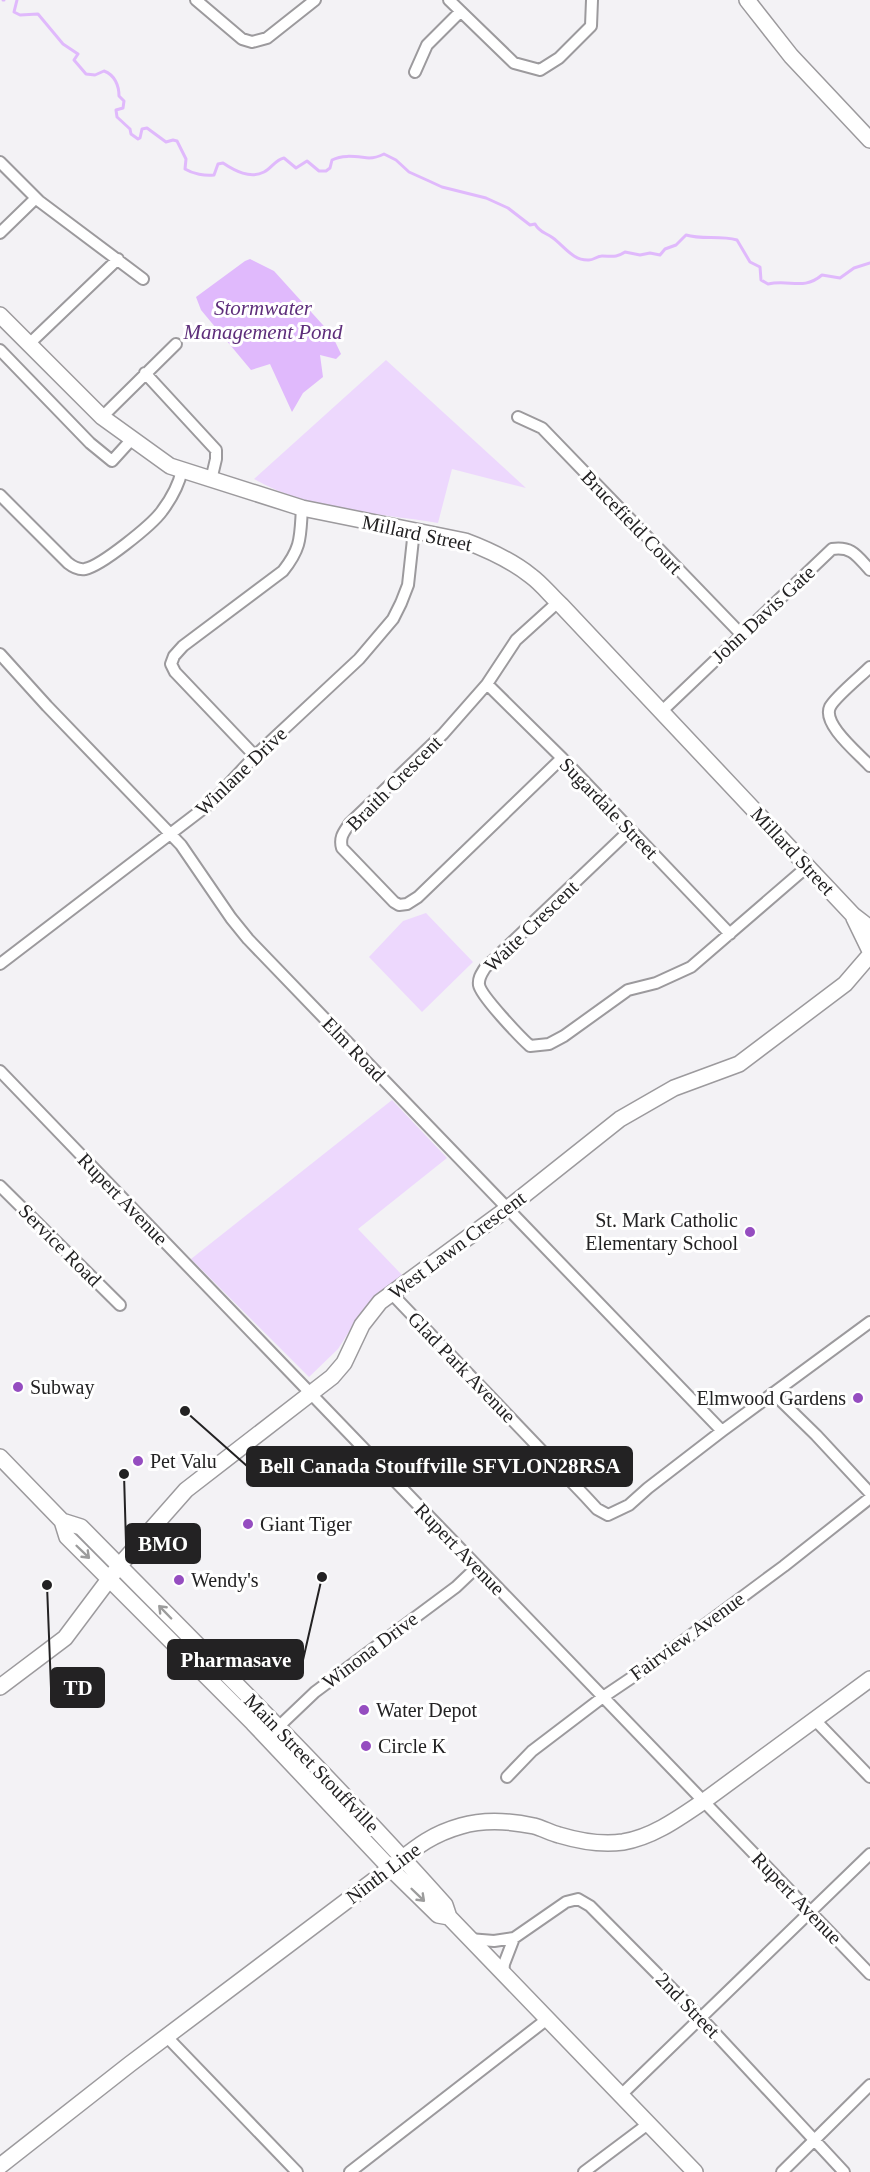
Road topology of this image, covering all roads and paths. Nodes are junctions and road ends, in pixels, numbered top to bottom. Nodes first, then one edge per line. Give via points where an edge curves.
1 (196, 0) edge
2 (315, 0) edge
3 (449, 0) edge
4 (592, 0) edge
5 (747, 0) edge
6 (460, 12) junction
7 (415, 72) dead end
8 (868, 133) edge
9 (0, 162) edge
10 (36, 198) junction
11 (0, 233) edge
12 (118, 259) junction
13 (143, 279) dead end
14 (1, 319) edge
15 (176, 344) dead end
16 (28, 345) junction
17 (0, 351) edge
18 (145, 373) junction
19 (102, 417) junction
20 (518, 417) dead end
21 (132, 439) junction
22 (182, 470) junction
23 (211, 480) junction
24 (0, 495) edge
25 (302, 508) junction
26 (414, 530) junction
27 (870, 570) edge
28 (558, 602) junction
29 (741, 635) junction
30 (0, 654) edge
31 (870, 667) edge
32 (487, 684) junction
33 (661, 712) junction
34 (255, 756) junction
35 (562, 758) junction
36 (870, 766) edge
37 (630, 830) junction
38 (171, 834) junction
39 (808, 866) junction
40 (853, 915) junction
41 (870, 928) edge
42 (730, 934) junction
43 (870, 953) edge
44 (0, 964) edge
45 (870, 973) edge
46 (845, 984) junction
47 (0, 1071) edge
48 (0, 1186) edge
49 (507, 1208) junction
50 (392, 1294) junction
51 (120, 1305) dead end
52 (870, 1322) edge
53 (773, 1393) junction
54 (311, 1394) junction
55 (722, 1431) junction
56 (0, 1457) edge
57 (870, 1493) edge
58 (870, 1498) edge
59 (62, 1521) junction
60 (119, 1566) junction
61 (477, 1567) junction
62 (110, 1580) junction
63 (870, 1679) edge
64 (0, 1687) edge
65 (603, 1697) junction
66 (814, 1719) junction
67 (272, 1733) junction
68 (507, 1777) dead end
69 (870, 1777) edge
70 (704, 1801) junction
71 (870, 1854) edge
72 (402, 1857) junction
73 (390, 1868) junction
74 (810, 1912) junction
75 (449, 1917) junction
76 (514, 1938) junction
77 (469, 1939) junction
78 (503, 1974) junction
79 (870, 1974) edge
80 (701, 2018) junction
81 (546, 2020) junction
82 (166, 2037) junction
83 (870, 2085) edge
84 (621, 2095) junction
85 (648, 2124) junction
86 (816, 2139) junction
87 (0, 2166) edge
88 (297, 2172) edge
89 (350, 2172) edge
90 (584, 2172) edge
91 (695, 2172) edge
92 (782, 2172) edge
93 (844, 2172) edge

1 - 2 street via 242,39 252,42 265,39
3 - 6 street
4 - 6 street via 591,26 559,58 540,70 514,63
5 - 8 main road via 791,56
6 - 7 street via 428,45
9 - 10 street
10 - 11 street
10 - 12 street
12 - 13 street
12 - 16 street
14 - 16 main road, Millard Street
15 - 18 street
16 - 19 main road, Millard Street
17 - 21 street via 90,443 112,460
18 - 19 street
18 - 23 street via 216,450
19 - 21 main road, Millard Street
20 - 29 street, Brucefield Court via 542,428
21 - 22 main road, Millard Street
22 - 23 main road, Millard Street
22 - 24 street via 167,505 151,524 84,569 73,567 62,558
23 - 25 main road, Millard Street
25 - 26 main road, Millard Street
25 - 34 street via 300,543 283,572 183,646 171,664
26 - 28 main road, Millard Street via 489,550 533,577
26 - 34 street, Winlane Drive via 408,585 393,619 359,659
27 - 29 street, John Davis Gate via 845,547 832,549
28 - 32 street, Braith Crescent via 516,640
28 - 33 main road, Millard Street
29 - 33 street, John Davis Gate
30 - 38 street, Elm Road
31 - 36 street via 831,705 828,715 831,724
32 - 35 street, Sugardale Street
32 - 35 street, Braith Crescent via 342,835 342,848 394,902 407,904 418,897
33 - 39 main road, Millard Street
34 - 38 street, Winlane Drive via 212,802
35 - 37 street, Sugardale Street
37 - 42 street, Sugardale Street
37 - 42 street, Waite Crescent via 479,977 479,986 486,996 523,1039 530,1046 549,1044 628,990 692,967
38 - 44 street, Winlane Drive
38 - 49 street, Elm Road via 248,939
39 - 40 main road, Millard Street
39 - 42 street, Waite Crescent
40 - 41 main road, Millard Street
40 - 43 main road, Millard Street
43 - 46 main road, West Lawn Crescent
45 - 46 main road, West Lawn Crescent
46 - 49 main road, West Lawn Crescent via 739,1064 674,1088 620,1119
47 - 54 street, Rupert Avenue
48 - 51 street, Service Road
49 - 50 main road, West Lawn Crescent
49 - 55 street, Elm Road
50 - 54 main road, West Lawn Crescent via 380,1302 362,1325 344,1363
50 - 55 street, Glad Park Avenue via 597,1509 608,1515 629,1504
52 - 53 street, Glad Park Avenue
53 - 55 street, Glad Park Avenue
53 - 57 street
54 - 60 main road, West Lawn Crescent via 186,1490
54 - 61 street, Rupert Avenue
56 - 59 main road, Main Street Stouffville
58 - 65 street, Fairview Avenue
59 - 60 main road, Main Street Stouffville via 81,1527
59 -> 62 main road, Main Street Stouffville via 67,1537
60 - 62 main road, West Lawn Crescent
67 -> 60 main road, Main Street Stouffville
61 - 65 street, Rupert Avenue
61 - 67 street, Winona Drive via 456,1587 315,1692
62 - 64 main road, West Lawn Crescent via 66,1638
62 - 67 main road, Main Street Stouffville
63 - 66 main road, Ninth Line
65 - 68 street, Fairview Avenue via 532,1751
65 - 70 street, Rupert Avenue
66 - 69 street
66 - 70 main road, Ninth Line
67 - 72 main road, Main Street Stouffville
67 - 73 main road, Main Street Stouffville
70 - 72 main road, Ninth Line via 652,1833 623,1842 598,1843 499,1821 463,1825 436,1835
70 - 74 street, Rupert Avenue
71 - 74 street
72 - 73 main road, Ninth Line
72 - 75 main road, Main Street Stouffville via 446,1905
73 -> 75 main road, Main Street Stouffville via 438,1915
73 - 82 main road, Ninth Line
74 - 79 street, Rupert Avenue
74 - 80 street
75 - 77 main road, Main Street Stouffville
76 - 77 street
76 - 78 street
76 - 80 street, 2nd Street via 566,1902 578,1899 590,1906
77 - 78 main road, Main Street Stouffville
78 - 81 main road, Main Street Stouffville
80 - 84 street
80 - 86 street, 2nd Street
81 - 84 main road, Main Street Stouffville
81 - 89 street
82 - 87 main road, Ninth Line
82 - 88 street
83 - 86 street
84 - 85 main road, Main Street Stouffville
85 - 90 street
85 - 91 main road, Main Street Stouffville
86 - 92 street
86 - 93 street, 2nd Street

